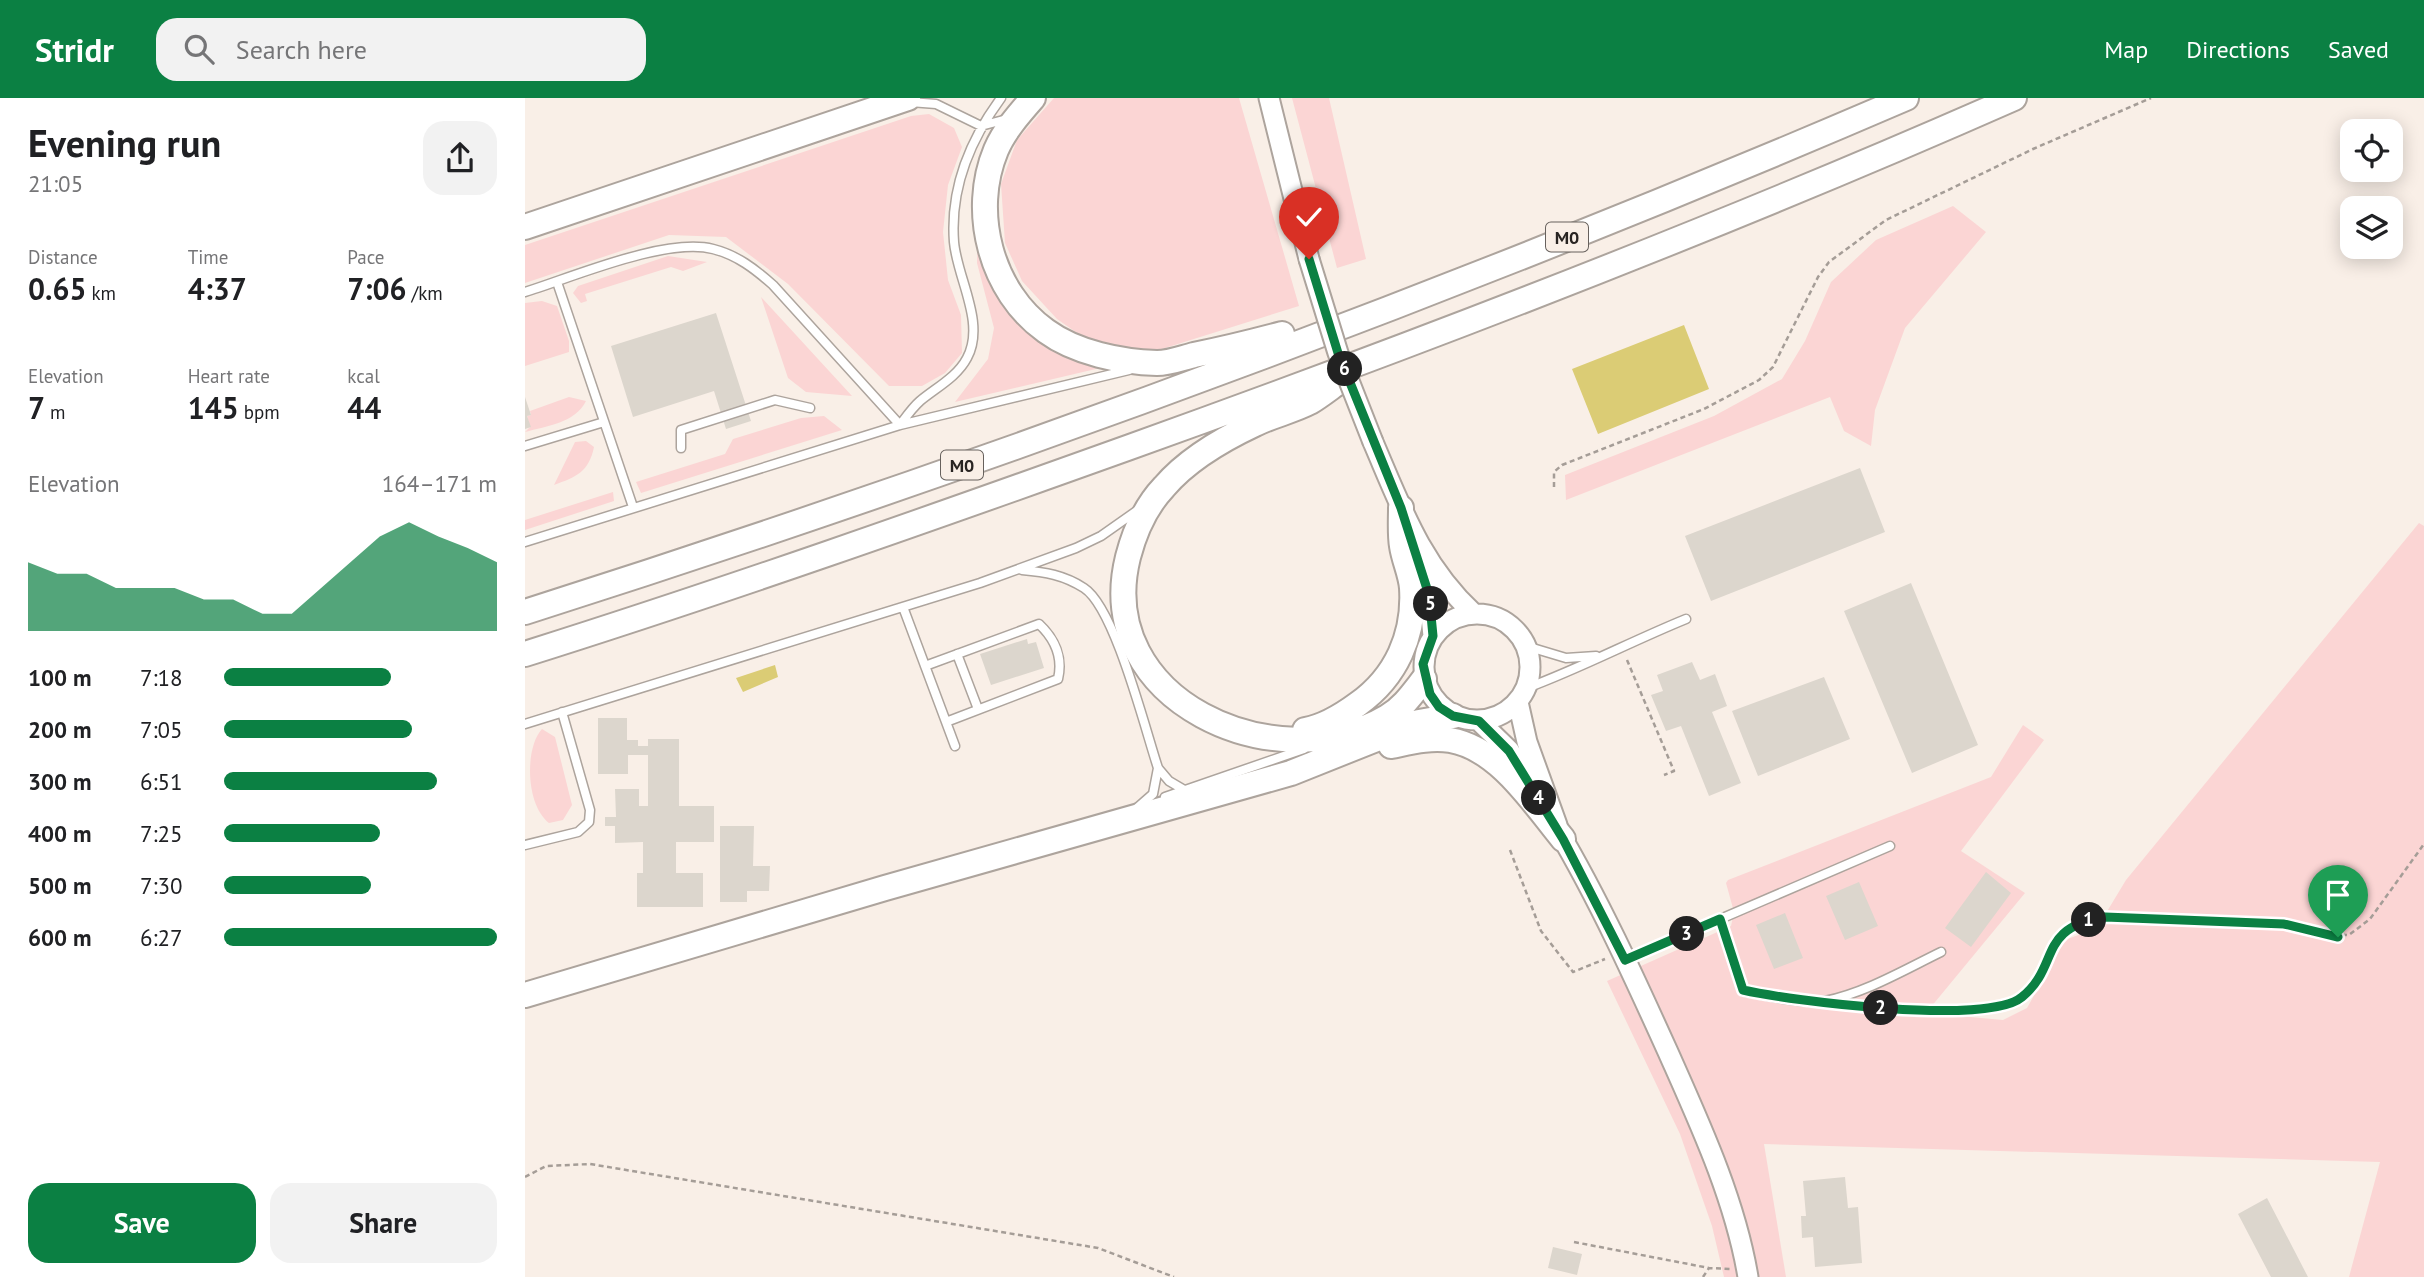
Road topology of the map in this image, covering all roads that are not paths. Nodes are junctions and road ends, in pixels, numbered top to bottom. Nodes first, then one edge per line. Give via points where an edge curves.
1 (1033, 98) edge
2 (1269, 98) edge
3 (1906, 98) edge
4 (2014, 98) edge
5 (904, 99) edge
6 (1008, 108) edge
7 (981, 126) junction
8 (525, 227) edge
9 (557, 282) junction
10 (525, 292) edge
11 (1394, 306) junction
12 (1159, 363) junction
13 (1364, 363) junction
14 (810, 408) dead end
15 (604, 422) junction
16 (900, 425) junction
17 (525, 446) edge
18 (681, 448) dead end
19 (1151, 502) junction
20 (633, 507) junction
21 (1401, 508) junction
22 (525, 542) edge
23 (1019, 569) junction
24 (903, 607) junction
25 (525, 612) edge
26 (1474, 614) junction
27 (1686, 619) dead end
28 (1433, 636) junction
29 (1526, 646) junction
30 (525, 654) edge
31 (957, 654) junction
32 (1599, 655) junction
33 (925, 666) junction
34 (1424, 679) junction
35 (1522, 695) junction
36 (978, 709) junction
37 (562, 712) junction
38 (1453, 716) junction
39 (1479, 721) junction
40 (946, 722) junction
41 (526, 725) edge
42 (1269, 735) junction
43 (955, 747) dead end
44 (1333, 748) junction
45 (1158, 768) junction
46 (1181, 790) junction
47 (1216, 795) junction
48 (1137, 808) junction
49 (1055, 839) junction
50 (1563, 839) junction
51 (525, 845) edge
52 (1890, 846) dead end
53 (1720, 919) junction
54 (1941, 952) dead end
55 (1623, 956) junction
56 (525, 995) edge
57 (1748, 1273) edge

1 - 6 highway
2 - 21 street, bridge via 1338,353
3 - 11 highway, M0
4 - 13 highway, M0 via 1701,232
5 - 7 lane via 936,104
5 - 8 highway
6 - 7 lane
6 - 7 lane
6 - 12 highway via 983,210 991,250 1008,289 1032,320 1073,346
7 - 16 lane via 955,203 954,242 972,319 969,356
9 - 10 lane
9 - 15 lane
9 - 16 lane via 674,247 712,249 731,256 773,285
11 - 12 highway
11 - 25 highway, M0 via 1067,429
12 - 16 lane
13 - 19 highway via 1310,402 1216,445 1183,468
13 - 30 highway, M0 via 900,530
14 - 18 lane via 775,400 681,430
15 - 17 lane
15 - 20 lane
16 - 20 lane
19 - 23 lane via 1101,536
19 - 42 highway via 1140,520 1125,571 1123,603 1136,650 1158,684 1196,712 1219,724
20 - 22 lane
21 - 26 street via 1426,560
21 - 28 street via 1429,595
21 - 42 highway via 1402,544 1412,586 1411,614 1407,639 1393,671 1373,694 1343,715 1310,729
23 - 24 lane
23 - 45 lane via 1055,573 1086,589 1099,604
24 - 33 lane
24 - 37 lane
26 - 28 street via 1444,624
26 - 29 street via 1505,622
27 - 32 lane
28 - 34 street via 1423,664
29 - 32 lane via 1566,659
29 - 35 street via 1530,667
31 - 33 lane
31 - 36 lane
31 - 36 lane via 1039,624 1049,633 1062,663 1058,679
32 - 35 lane
33 - 40 lane
34 - 38 street via 1439,707
34 - 44 highway via 1403,706
35 - 39 street via 1494,719
35 - 50 street via 1527,742
36 - 40 lane
37 - 41 lane
37 - 51 lane via 590,810 589,822 579,832
38 - 39 street
38 - 44 highway
39 - 50 street via 1509,751
40 - 43 lane
42 - 44 highway
44 - 46 lane
44 - 47 highway
44 - 50 highway via 1422,739 1451,740 1477,750 1494,761
45 - 46 lane
45 - 48 lane via 1153,794
46 - 47 lane
46 - 48 lane
47 - 49 highway
48 - 49 lane
49 - 56 highway
50 - 55 street
52 - 53 lane
53 - 54 lane via 1743,990 1761,994 1822,1002 1858,991
53 - 55 lane
55 - 57 street via 1701,1126

